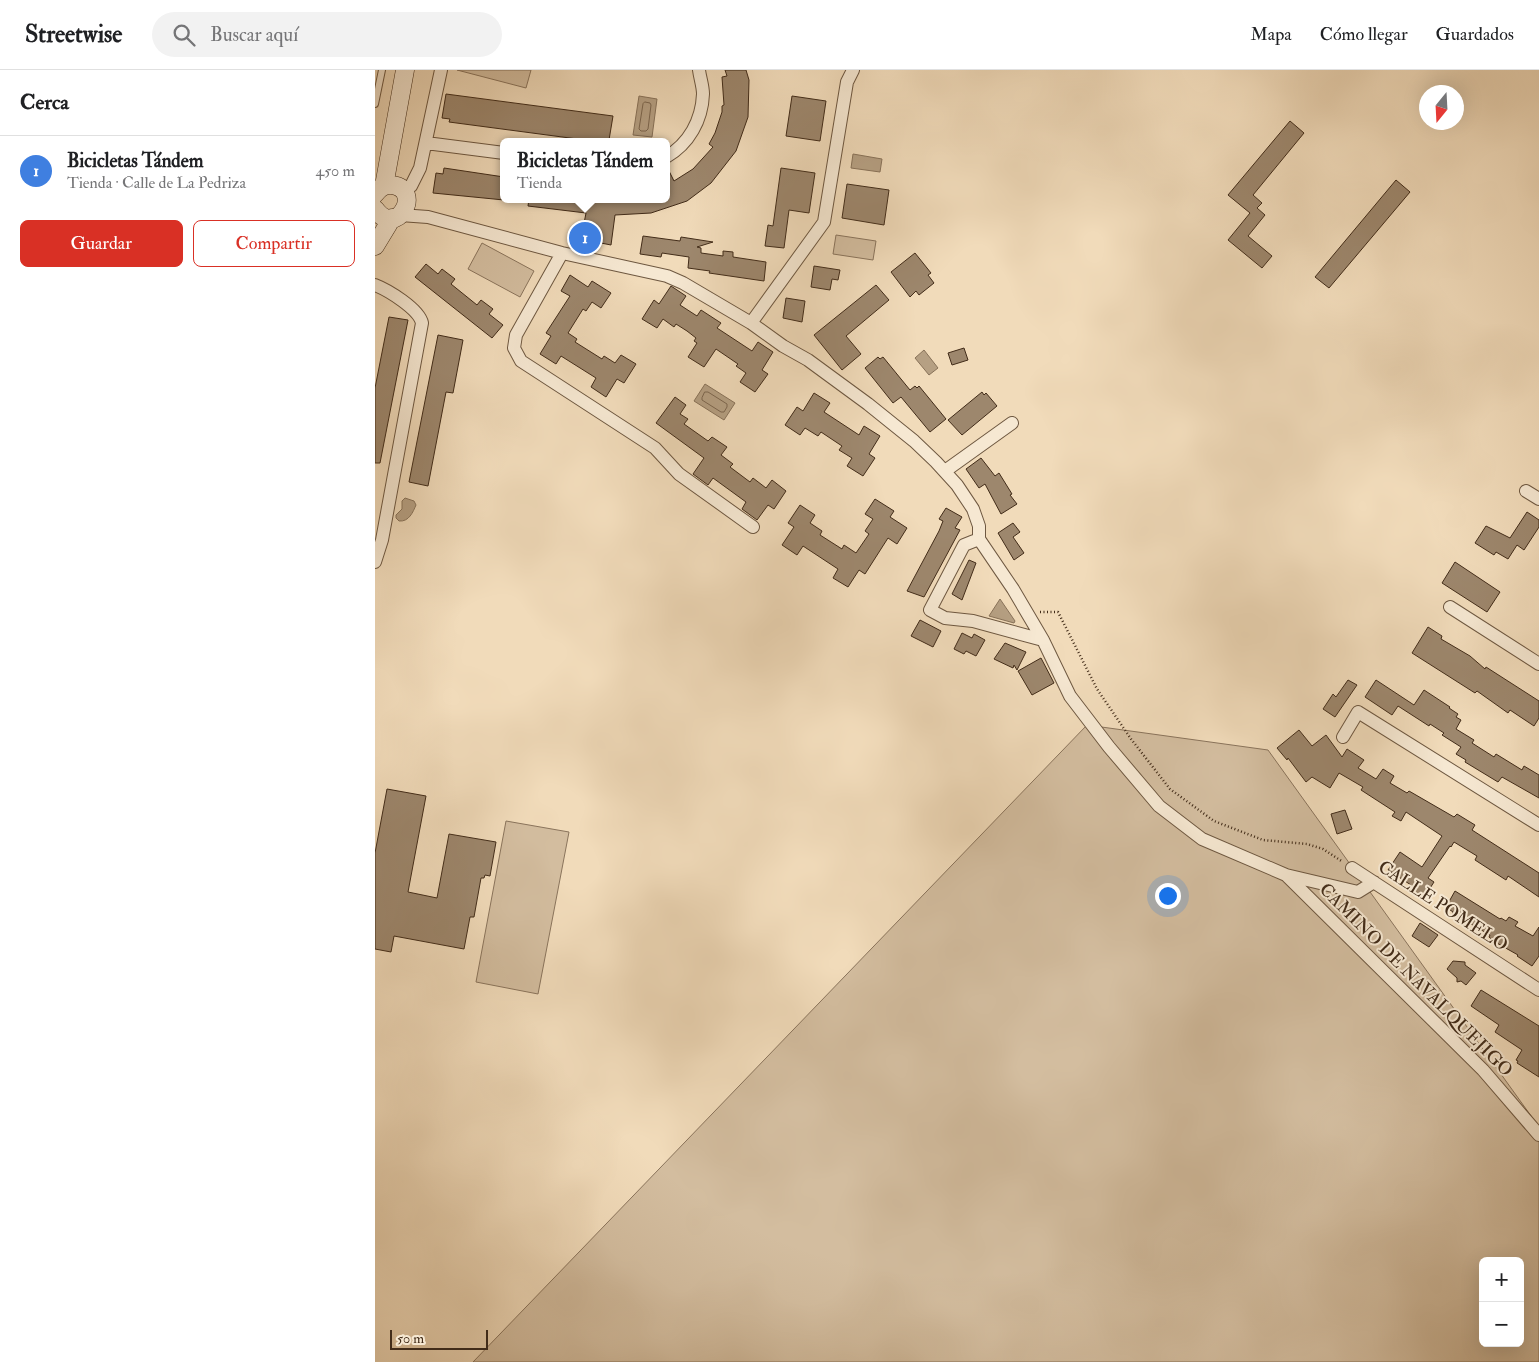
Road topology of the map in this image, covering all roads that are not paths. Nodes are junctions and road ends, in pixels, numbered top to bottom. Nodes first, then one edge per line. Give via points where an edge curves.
1 (382, 70) edge
2 (405, 70) edge
3 (441, 70) edge
4 (699, 70) edge
5 (853, 70) edge
6 (375, 104) edge
7 (426, 143) junction
8 (500, 152) edge
9 (670, 155) edge
10 (390, 197) edge
11 (375, 210) edge
12 (375, 214) edge
13 (375, 246) edge
14 (561, 253) junction
15 (375, 285) edge
16 (751, 323) junction
17 (1012, 423) dead end
18 (945, 471) junction
19 (1526, 492) dead end
20 (1539, 500) edge
21 (753, 527) dead end
22 (979, 539) junction
23 (375, 562) edge
24 (1450, 607) dead end
25 (1043, 640) junction
26 (1539, 664) edge
27 (1343, 737) dead end
28 (1539, 825) edge
29 (1352, 868) road end
30 (1286, 875) junction
31 (1374, 882) junction
32 (1539, 988) edge
33 (1539, 1135) edge

1 - 6 lane
2 - 10 main road via 391,146
3 - 7 street
4 - 9 street via 703,92 700,115 691,135
5 - 16 street via 847,82 824,222
7 - 8 street
7 - 10 street via 415,181
10 - 11 main road via 383,217
10 - 13 main road
10 - 14 street via 428,217
11 - 12 main road
14 - 16 street via 667,276
14 - 21 street via 516,335 514,348 521,362 655,448 679,474
15 - 23 street via 390,291 415,312 421,323 382,540
16 - 18 street via 868,404
17 - 18 street
18 - 22 street via 973,509 979,526
19 - 20 street
22 - 25 street
22 - 25 street via 964,545 930,610 945,618 973,621
24 - 26 street
25 - 30 street via 1071,696 1159,806 1202,839
27 - 28 street via 1358,712
29 - 31 street, CALLE POMELO
30 - 31 street via 1358,892
30 - 33 street, CAMINO DE NAVALQUEJIGO via 1483,1070
31 - 32 street, CALLE POMELO

